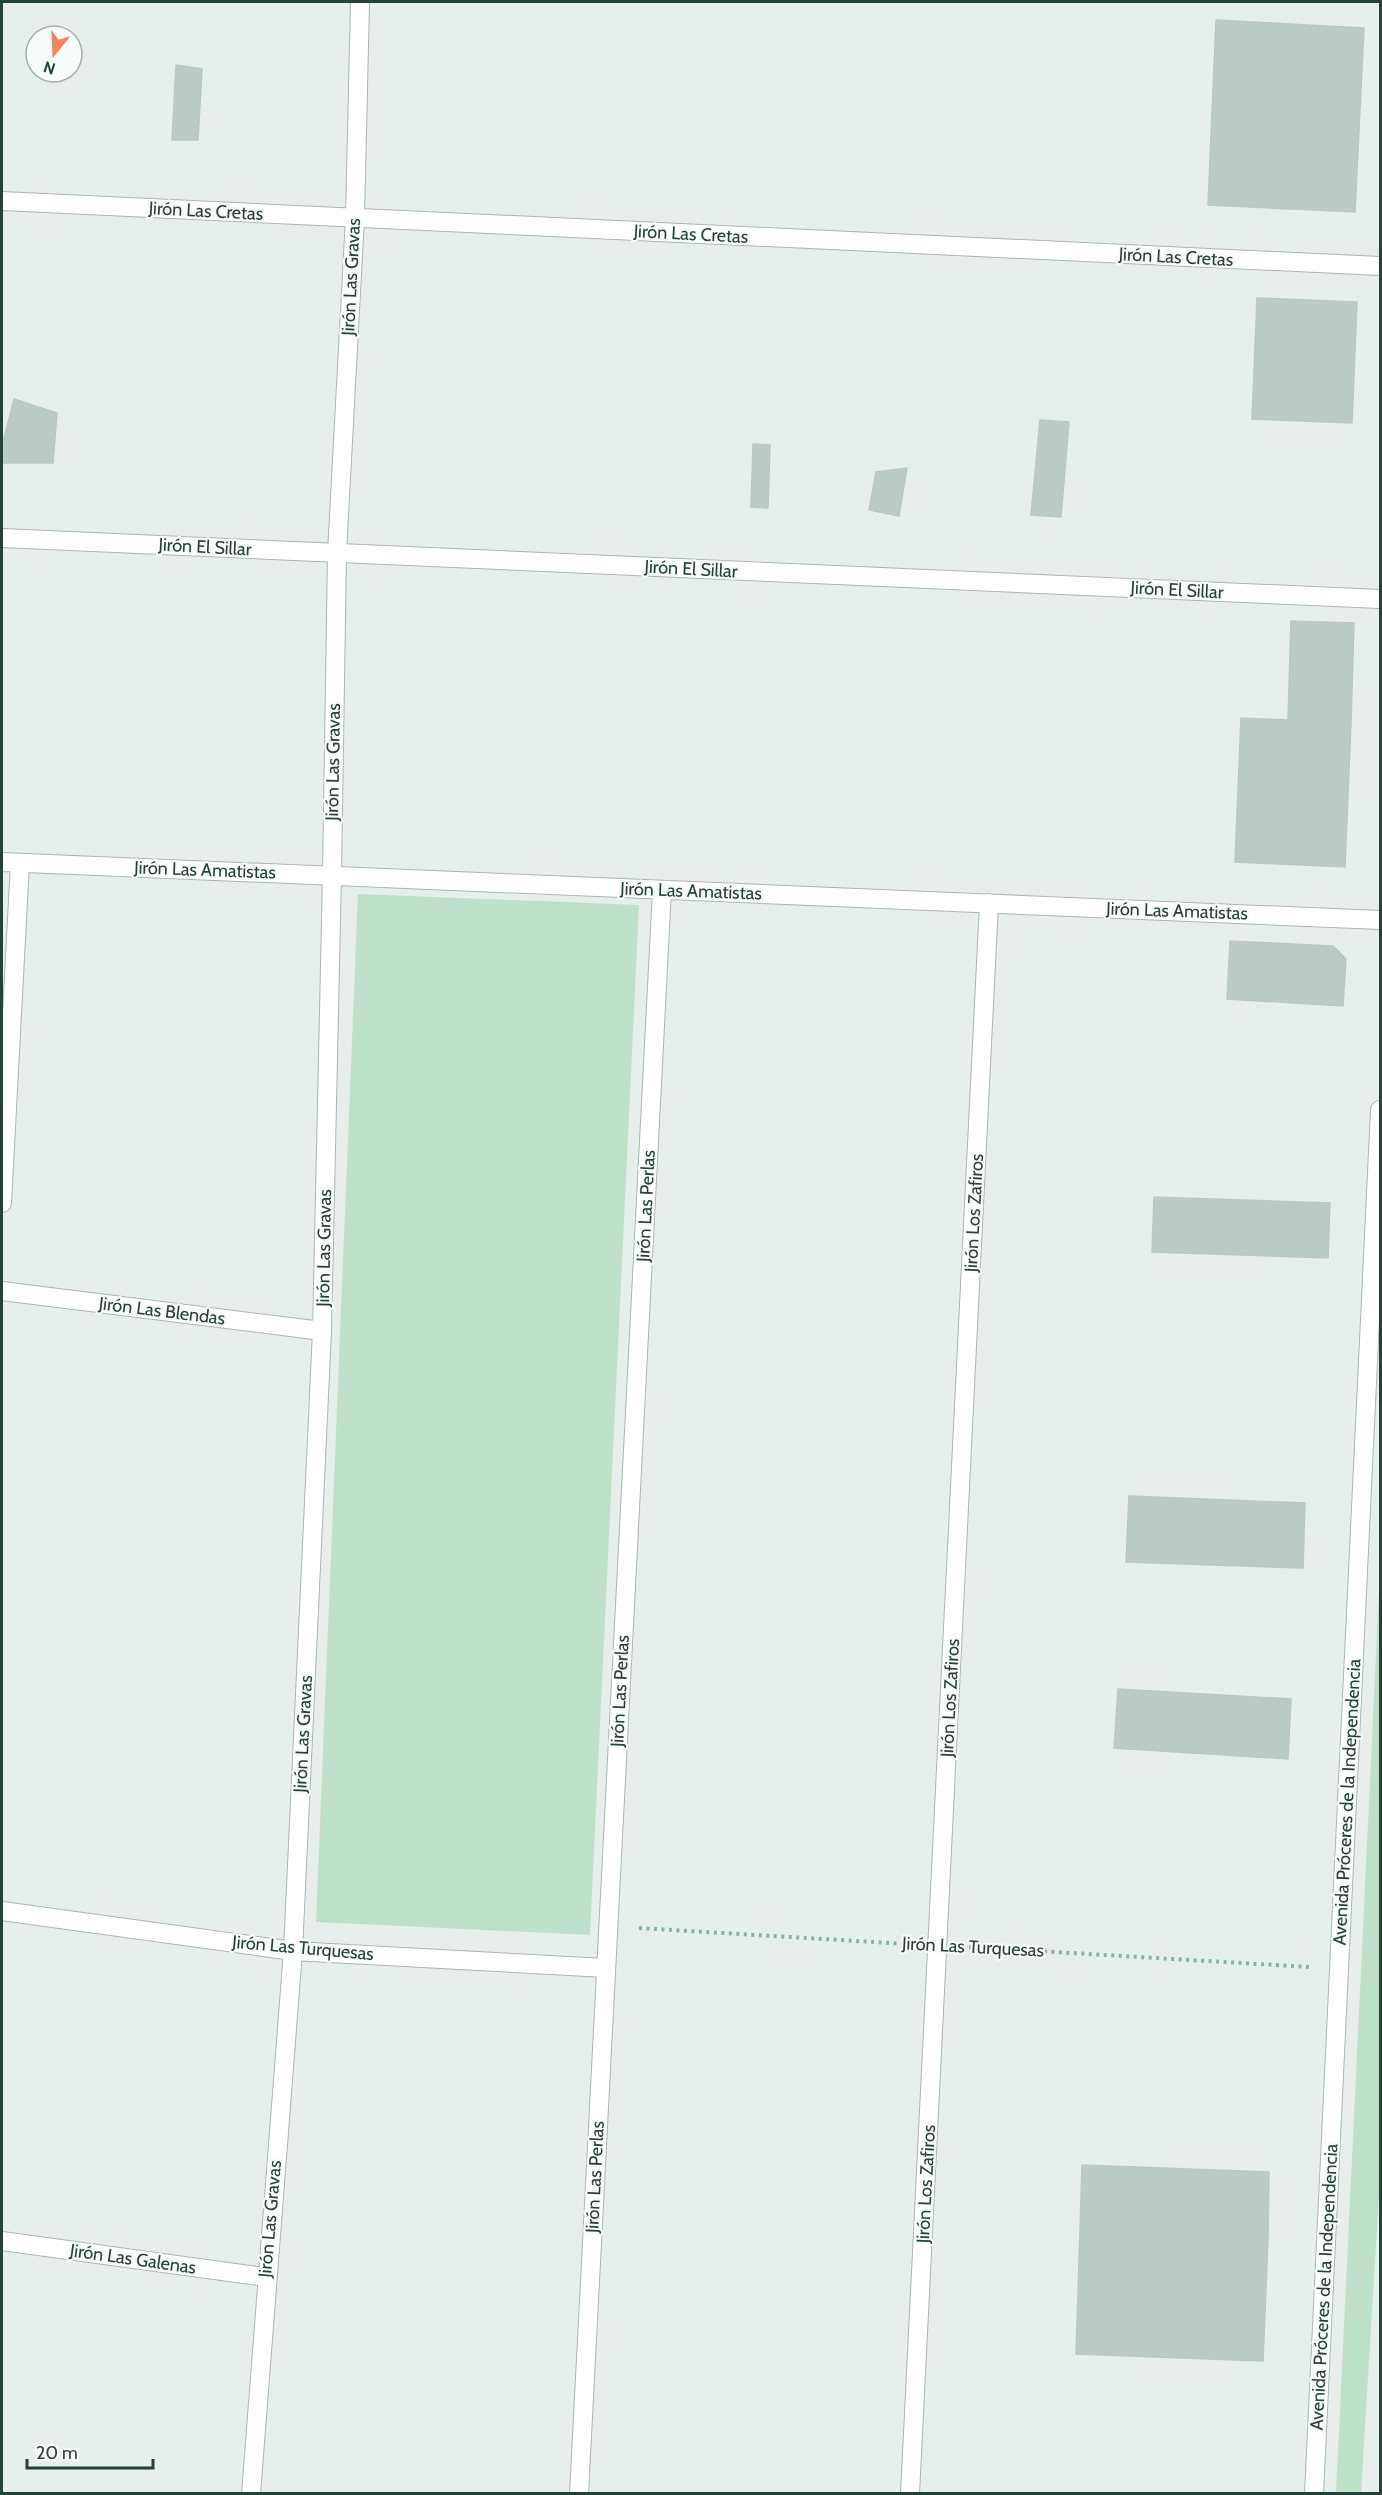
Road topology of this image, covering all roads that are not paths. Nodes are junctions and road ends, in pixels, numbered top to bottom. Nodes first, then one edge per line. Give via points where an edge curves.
1 (360, 2) edge
2 (2, 201) edge
3 (355, 218) junction
4 (1380, 266) edge
5 (2, 538) edge
6 (337, 553) junction
7 (1380, 599) edge
8 (2, 862) edge
9 (20, 863) junction
10 (332, 875) junction
11 (662, 890) junction
12 (989, 903) junction
13 (1380, 920) edge
14 (1380, 1110) edge
15 (2, 1203) edge
16 (2, 1291) edge
17 (322, 1331) junction
18 (2, 1911) edge
19 (292, 1950) junction
20 (606, 1968) junction
21 (2, 2241) edge
22 (265, 2277) junction
23 (250, 2493) edge
24 (579, 2493) edge
25 (910, 2493) edge
26 (1314, 2493) edge

1 - 3 street, Jirón Las Gravas
2 - 3 street, Jirón Las Cretas
3 - 4 street, Jirón Las Cretas
3 - 6 street, Jirón Las Gravas
5 - 6 street, Jirón El Sillar
6 - 7 street, Jirón El Sillar
6 - 10 street, Jirón Las Gravas
8 - 9 street, Jirón Las Amatistas
9 - 10 street, Jirón Las Amatistas
9 - 15 street
10 - 11 street, Jirón Las Amatistas
10 - 17 street, Jirón Las Gravas
11 - 12 street, Jirón Las Amatistas
11 - 20 street, Jirón Las Perlas
12 - 13 street, Jirón Las Amatistas
12 - 25 street, Jirón Los Zafiros
14 - 26 street, Avenida Próceres de la Independencia
16 - 17 street, Jirón Las Blendas
17 - 19 street, Jirón Las Gravas
18 - 19 street, Jirón Las Turquesas
19 - 20 street, Jirón Las Turquesas
19 - 22 street, Jirón Las Gravas
20 - 24 street, Jirón Las Perlas
21 - 22 street, Jirón Las Galenas
22 - 23 street, Jirón Las Gravas

